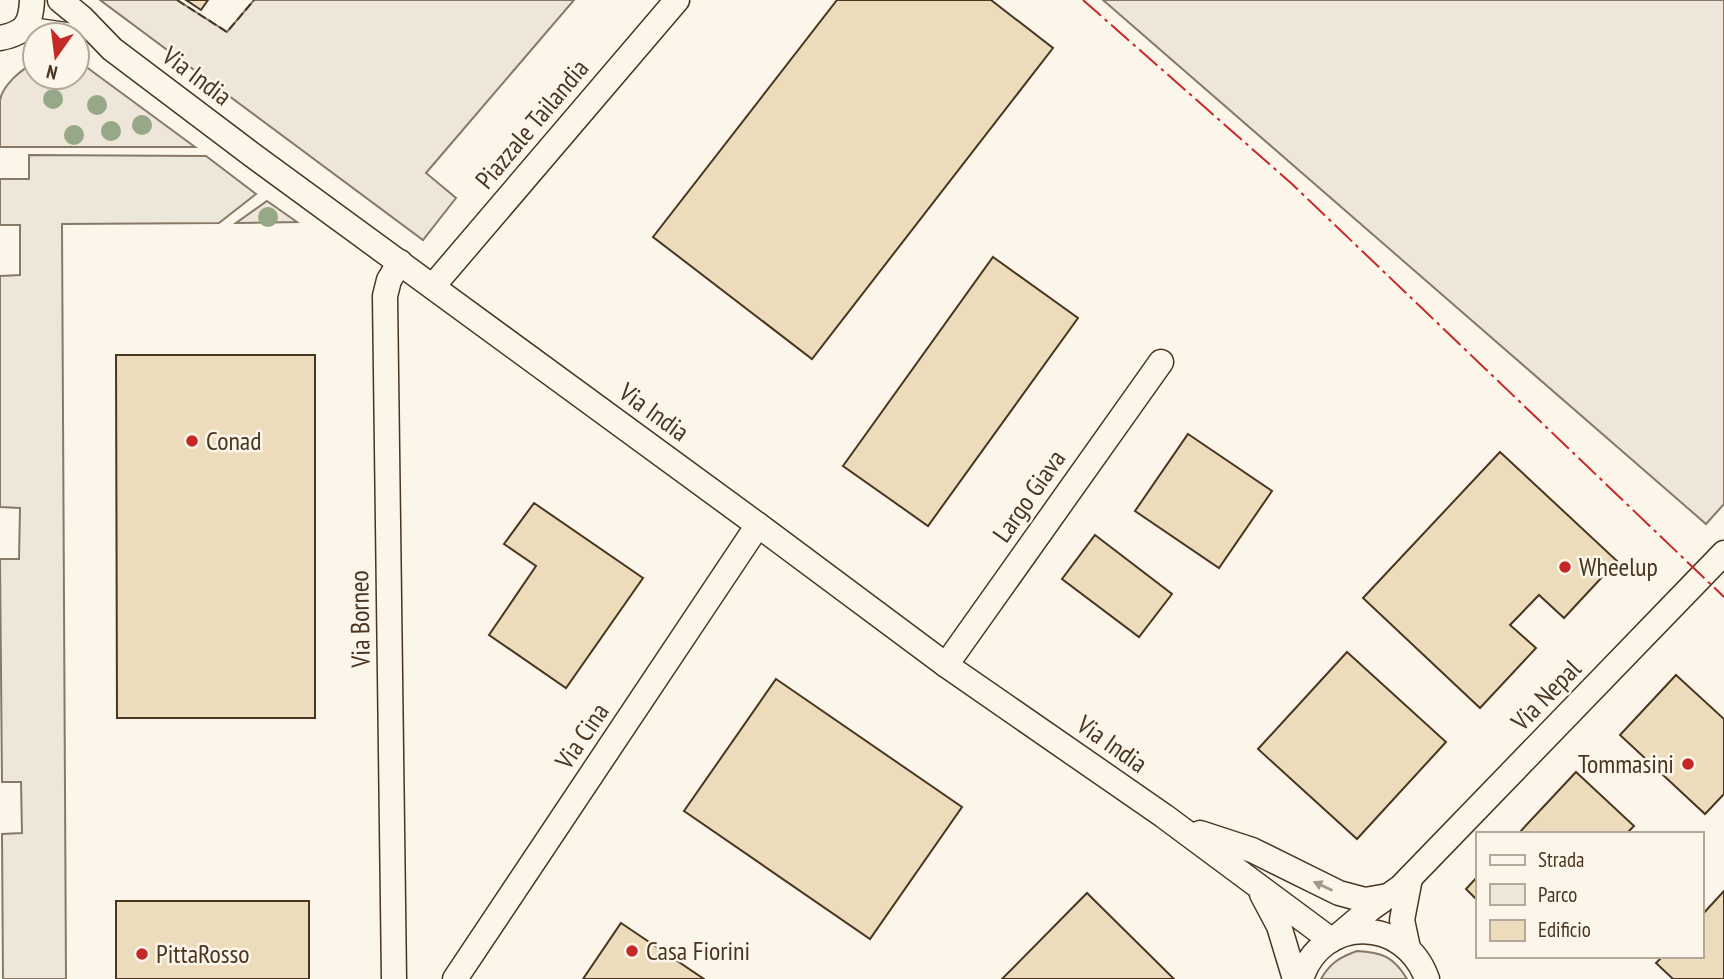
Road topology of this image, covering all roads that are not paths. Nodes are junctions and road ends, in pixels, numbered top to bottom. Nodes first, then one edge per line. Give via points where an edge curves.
1 (32, 0) edge
2 (60, 0) edge
3 (677, 0) edge
4 (8, 39) edge
5 (91, 43) edge
6 (112, 50) junction
7 (400, 262) junction
8 (433, 286) junction
9 (1161, 362) dead end
10 (758, 525) junction
11 (1724, 554) edge
12 (946, 665) junction
13 (1164, 816) junction
14 (1410, 878) junction
15 (1259, 887) junction
16 (1389, 896) junction
17 (1334, 938) junction
18 (1408, 948) junction
19 (394, 979) edge
20 (455, 979) edge
21 (1296, 979) edge
22 (1301, 979) edge
23 (1427, 979) edge

1 - 4 street via 32,16
2 - 6 street, Via India
3 - 8 street, Piazzale Tailandia
5 - 6 street, Via India
6 - 7 street, Via India
7 - 8 street, Via India
7 - 19 street, Via Borneo via 385,296
8 - 10 street, Via India
9 - 12 street, Largo Giava
10 - 12 street, Via India
10 - 20 street, Via Cina
11 - 14 street, Via Nepal
12 - 13 street, Via India
13 - 15 street, Via India
16 -> 13 street, Via India via 1365,900 1339,893 1252,850
14 - 16 street, Via Nepal
14 - 18 street via 1402,920
15 - 17 street, Via India
15 - 21 street, Via India via 1279,926
16 - 17 street, Via Nepal
17 - 18 street via 1355,931 1374,932 1393,937
17 - 22 street, Via Nepal via 1315,952
18 - 23 street

